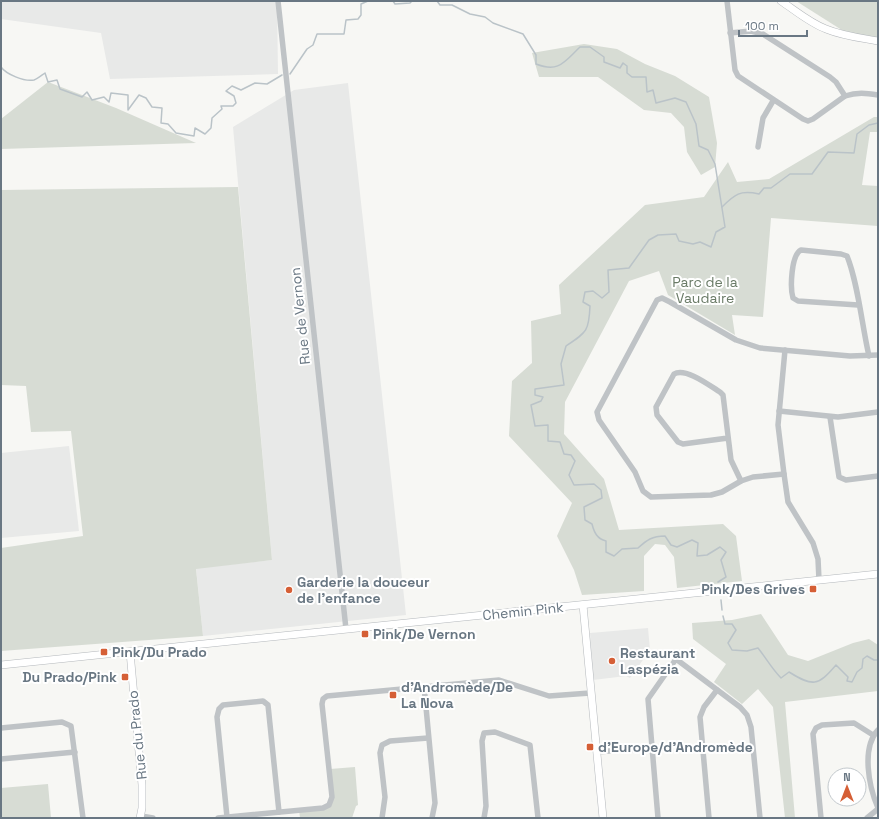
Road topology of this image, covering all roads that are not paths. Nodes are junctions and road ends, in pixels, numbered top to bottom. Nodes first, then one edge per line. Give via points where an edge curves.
1 (278, 1) edge
2 (726, 1) edge
3 (781, 1) edge
4 (730, 32) junction
5 (878, 41) edge
6 (878, 95) edge
7 (845, 96) junction
8 (773, 101) junction
9 (758, 147) dead end
10 (858, 305) junction
11 (785, 350) junction
12 (878, 355) edge
13 (869, 356) junction
14 (779, 411) junction
15 (878, 412) edge
16 (830, 417) junction
17 (728, 438) junction
18 (784, 474) junction
19 (878, 476) edge
20 (741, 481) junction
21 (878, 574) edge
22 (819, 580) junction
23 (582, 605) junction
24 (346, 629) junction
25 (130, 652) junction
26 (1, 665) edge
27 (424, 686) junction
28 (717, 690) junction
29 (590, 693) junction
30 (1, 728) edge
31 (878, 730) edge
32 (873, 735) junction
33 (428, 738) junction
34 (651, 748) junction
35 (75, 752) junction
36 (596, 752) junction
37 (1, 759) edge
38 (878, 808) edge
39 (279, 812) junction
40 (140, 817) edge
41 (226, 817) edge
42 (83, 818) edge
43 (152, 818) edge
44 (218, 818) edge
45 (382, 818) edge
46 (432, 818) edge
47 (484, 818) edge
48 (538, 818) edge
49 (603, 818) edge
50 (658, 818) edge
51 (709, 818) edge
52 (760, 818) edge
53 (821, 818) edge
54 (867, 818) edge

1 - 24 street, Rue de Vernon
2 - 4 street
3 - 5 main road via 826,29
4 - 7 street via 751,31 763,34 830,76
4 - 8 street via 738,76
6 - 7 street via 856,93
7 - 8 street via 808,121
8 - 9 street via 763,118
10 - 10 street via 798,301 794,298 792,280 795,256 798,252 801,250 847,256
10 - 13 street
11 - 13 street
11 - 14 street
11 - 20 street via 760,348 736,340 662,298 657,300 597,412 599,420 636,472 643,491 651,497 712,495
12 - 13 street
14 - 16 street
14 - 18 street via 778,425
15 - 16 street
16 - 19 street via 839,477 846,480
17 - 17 street via 723,395 684,372 674,374 656,407 658,415 678,442 683,444
17 - 20 street via 731,460
18 - 20 street via 753,477
18 - 22 street via 788,502 814,543
21 - 22 main road, Chemin Pink
22 - 23 main road, Chemin Pink
23 - 24 main road, Chemin Pink
23 - 29 main road
24 - 25 main road, Chemin Pink
25 - 26 main road, Chemin Pink
25 - 40 main road, Rue du Prado via 142,785
27 - 29 street via 499,680 549,696
27 - 33 street
27 - 39 street via 327,696 323,699 332,801 322,808
28 - 34 street via 676,658 648,699
28 - 51 street via 700,717
28 - 52 street via 743,710 751,723
29 - 36 main road
30 - 35 street via 66,723 73,730
31 - 32 street
32 - 38 street via 868,750 871,789
32 - 53 street via 854,722 822,725 816,728 813,734
33 - 45 street via 390,741 382,745 380,753 385,797
33 - 46 street via 435,803
34 - 36 street
34 - 50 street
35 - 37 street
35 - 42 street
36 - 49 main road
38 - 54 street
39 - 41 street
39 - 41 street via 268,705 263,701 223,705 219,709 217,717
40 - 43 street
41 - 44 street
47 - 48 street via 486,806 482,741 484,733 491,732 530,745

